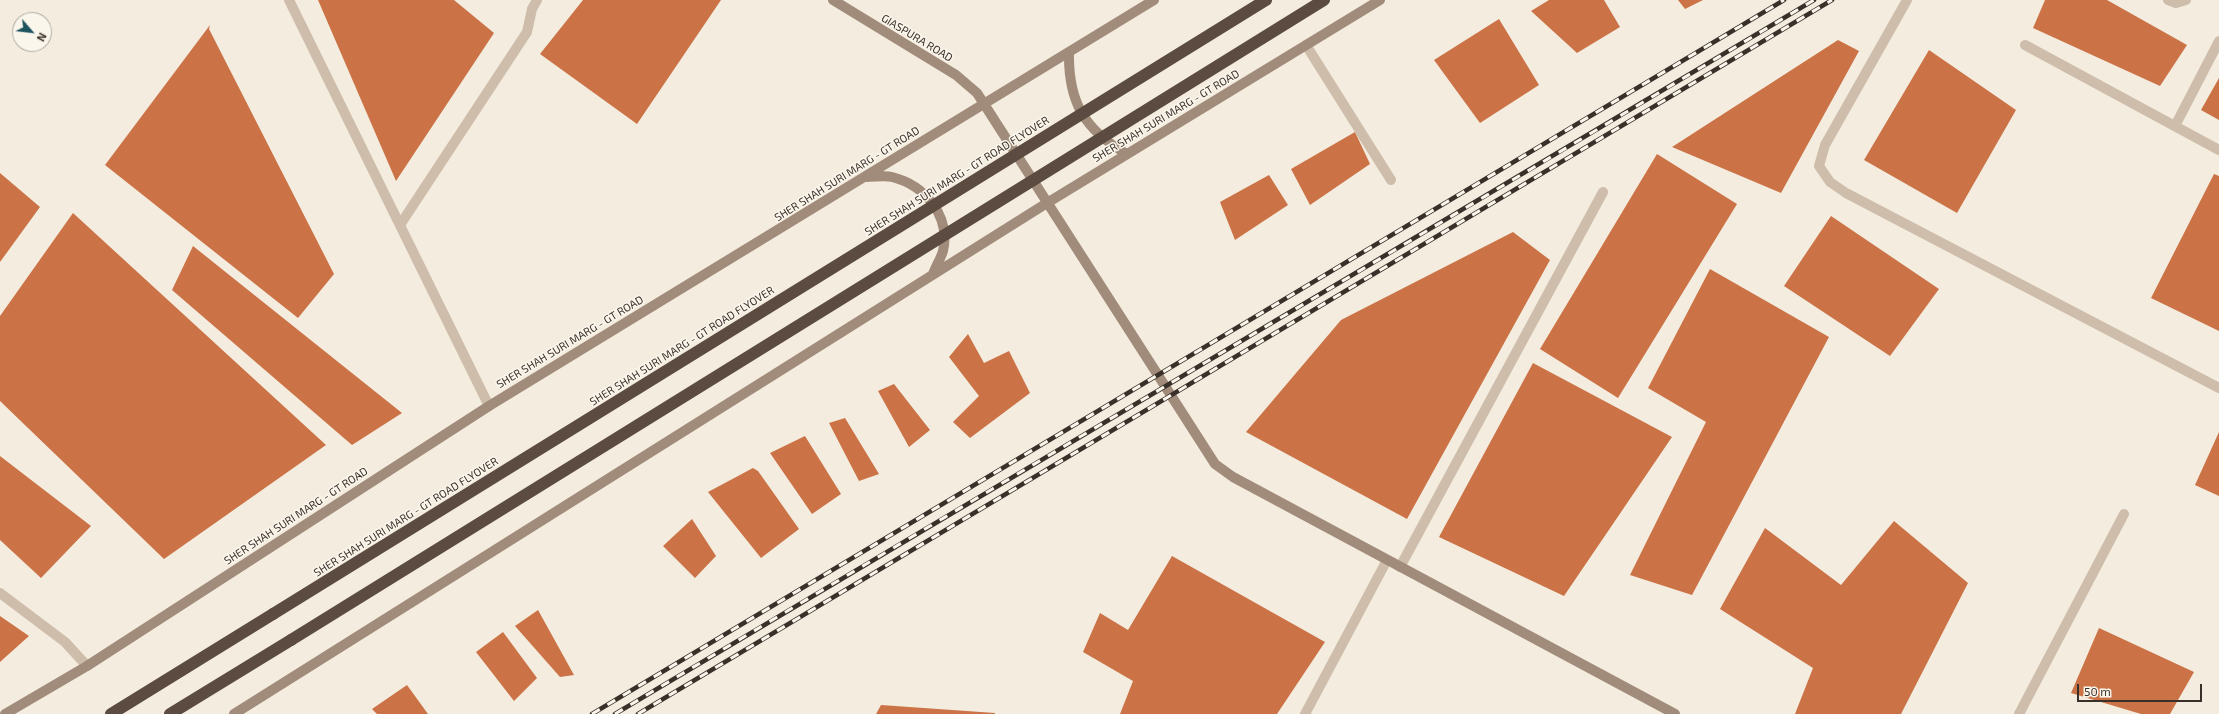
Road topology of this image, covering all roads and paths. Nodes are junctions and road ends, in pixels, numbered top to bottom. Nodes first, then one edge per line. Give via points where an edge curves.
1 (289, 0) edge
2 (537, 0) edge
3 (832, 0) edge
4 (1154, 0) edge
5 (1266, 0) edge
6 (1324, 0) edge
7 (1380, 0) edge
8 (1907, 0) edge
9 (2168, 0) edge
10 (2186, 0) edge
11 (2219, 41) edge
12 (1306, 45) junction
13 (2025, 45) dead end
14 (1070, 52) junction
15 (985, 103) junction
16 (2176, 126) junction
17 (2219, 150) edge
18 (1127, 154) junction
19 (865, 178) junction
20 (1390, 180) dead end
21 (1603, 192) dead end
22 (1047, 203) junction
23 (400, 225) junction
24 (933, 274) junction
25 (2219, 388) edge
26 (489, 406) junction
27 (2124, 514) dead end
28 (1387, 560) junction
29 (1400, 566) junction
30 (0, 593) edge
31 (87, 666) junction
32 (5, 714) edge
33 (111, 714) edge
34 (170, 714) edge
35 (234, 714) edge
36 (1305, 714) edge
37 (1675, 714) edge
38 (2019, 714) edge

1 - 23 lane
2 - 23 lane via 523,38
3 - 15 street, GIASPURA ROAD via 968,83
4 - 14 street, SHER SHAH SURI MARG - GT ROAD
5 - 33 highway, SHER SHAH SURI MARG - GT ROAD FLYOVER, bridge
6 - 34 highway, bridge
7 - 12 street, SHER SHAH SURI MARG - GT ROAD
8 - 25 lane via 1825,145 1819,166 1830,182 1846,193
9 - 10 lane via 2176,3
11 - 16 lane
12 - 18 street, SHER SHAH SURI MARG - GT ROAD
12 - 20 lane
13 - 16 lane
14 - 15 street, SHER SHAH SURI MARG - GT ROAD
14 - 18 street via 1069,73 1081,113 1093,130 1109,144
15 - 19 street, SHER SHAH SURI MARG - GT ROAD
15 - 22 street, GIASPURA ROAD
16 - 17 lane
18 - 22 street, SHER SHAH SURI MARG - GT ROAD
19 - 24 street via 890,176 914,184 932,202 943,225 943,250
19 - 26 street, SHER SHAH SURI MARG - GT ROAD
21 - 29 lane
22 - 24 street, SHER SHAH SURI MARG - GT ROAD
22 - 28 street, GIASPURA ROAD via 1215,464 1233,477
23 - 26 lane
24 - 35 street, SHER SHAH SURI MARG - GT ROAD
26 - 31 street, SHER SHAH SURI MARG - GT ROAD
27 - 38 lane
28 - 29 street, GIASPURA ROAD
28 - 36 lane
29 - 37 street, GIASPURA ROAD
30 - 31 lane via 65,642
31 - 32 street, SHER SHAH SURI MARG - GT ROAD

